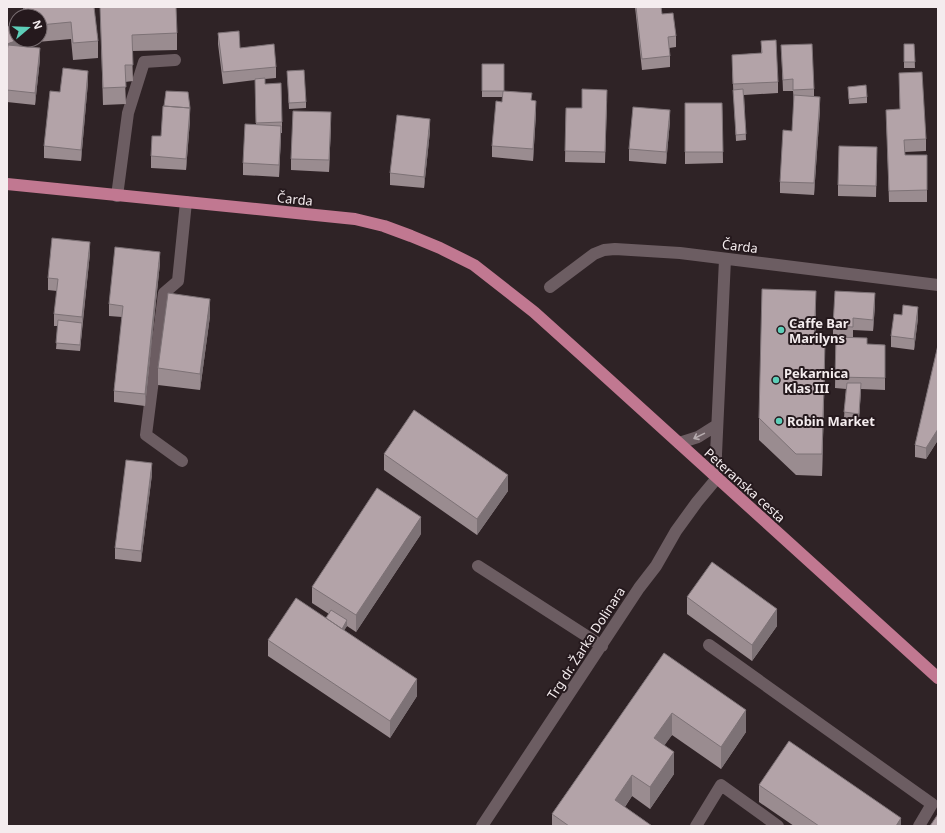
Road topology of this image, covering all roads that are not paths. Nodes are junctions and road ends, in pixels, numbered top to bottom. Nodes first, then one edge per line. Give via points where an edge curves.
1 (175, 60) dead end
2 (7, 184) edge
3 (117, 196) junction
4 (186, 202) junction
5 (725, 259) junction
6 (938, 285) edge
7 (550, 287) dead end
8 (534, 312) joint
9 (717, 426) junction
10 (679, 444) junction
11 (182, 461) dead end
12 (715, 476) junction
13 (478, 566) dead end
14 (709, 645) dead end
15 (602, 646) junction
16 (937, 674) edge
17 (482, 826) edge
18 (696, 826) edge
19 (778, 826) edge
20 (919, 826) edge

1 - 3 street via 144,62 128,113
2 - 3 main road, Čarda
3 - 4 main road, Čarda
4 - 8 main road, Čarda via 355,219 384,226 440,248 474,265
4 - 11 street via 178,282 164,293 146,435
5 - 6 street, Čarda
5 - 7 street, Čarda via 627,249 604,250 583,261
5 - 9 street
8 - 10 main road, Peteranska cesta
9 -> 10 street
9 - 12 street
10 - 12 main road, Peteranska cesta
12 - 15 street, Trg dr. Žarka Dolinara via 676,531 656,566
12 - 16 main road, Peteranska cesta
13 - 15 street
14 - 20 street via 932,804
15 - 17 street, Trg dr. Žarka Dolinara
18 - 19 street via 721,785

